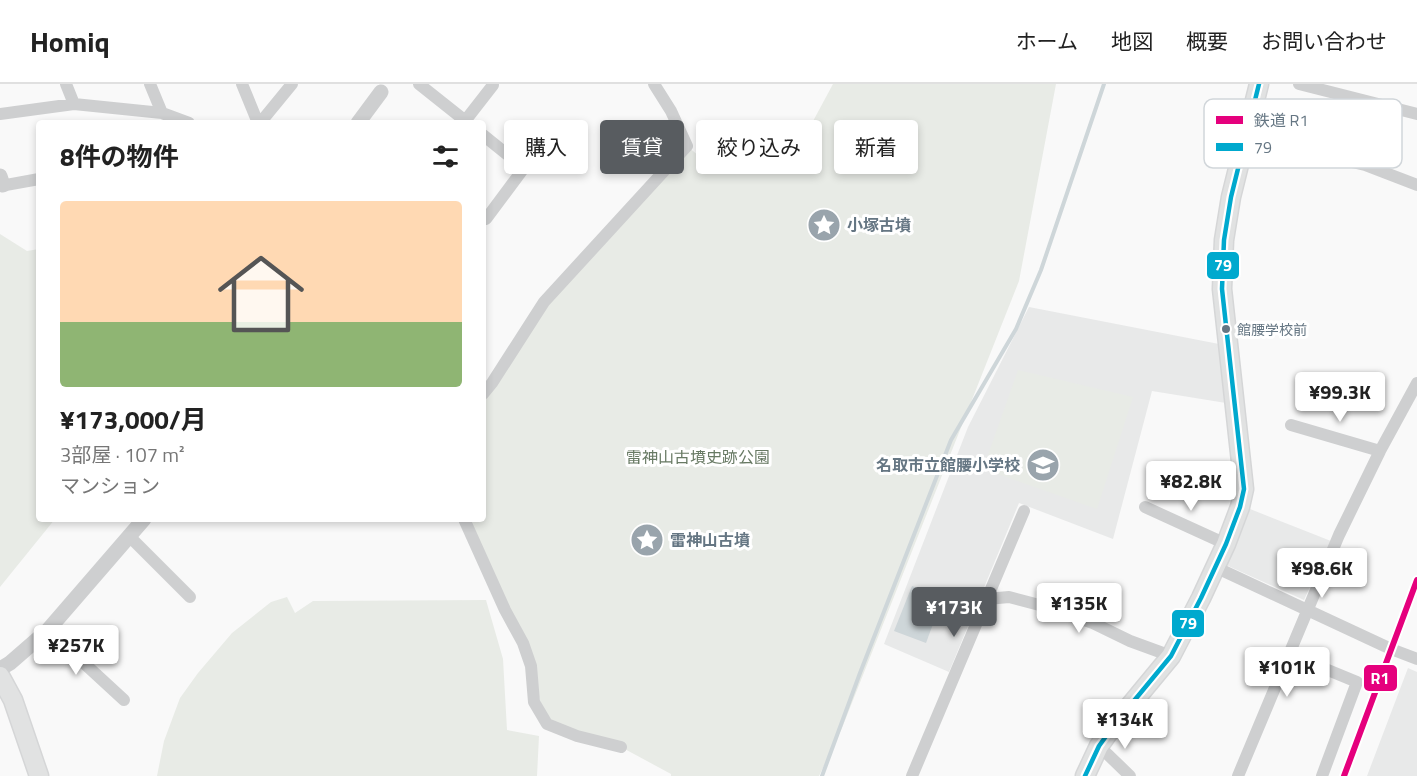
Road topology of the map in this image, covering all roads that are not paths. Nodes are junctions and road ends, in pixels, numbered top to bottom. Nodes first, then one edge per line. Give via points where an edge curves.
1 (66, 84) edge
2 (150, 84) edge
3 (242, 84) edge
4 (292, 84) edge
5 (419, 84) edge
6 (654, 84) edge
7 (1259, 84) edge
8 (1299, 84) edge
9 (493, 85) edge
10 (384, 88) edge
11 (1255, 99) edge
12 (1358, 99) edge
13 (74, 104) junction
14 (1402, 110) edge
15 (162, 113) junction
16 (0, 114) edge
17 (1417, 114) edge
18 (181, 120) edge
19 (258, 120) edge
20 (262, 120) edge
21 (360, 120) edge
22 (464, 120) edge
23 (467, 120) edge
24 (486, 137) edge
25 (504, 152) edge
26 (1238, 168) edge
27 (1373, 168) edge
28 (520, 174) edge
29 (36, 180) edge
30 (1, 182) edge
31 (1417, 185) edge
32 (486, 219) dead end
33 (1417, 383) edge
34 (486, 390) edge
35 (1292, 425) dead end
36 (1380, 451) junction
37 (1144, 507) dead end
38 (1024, 511) dead end
39 (141, 522) edge
40 (465, 522) edge
41 (129, 536) junction
42 (1226, 544) junction
43 (1215, 567) junction
44 (190, 597) dead end
45 (987, 599) junction
46 (1308, 609) junction
47 (48, 630) junction
48 (1289, 654) junction
49 (1171, 656) junction
50 (1417, 659) edge
51 (0, 669) edge
52 (0, 676) edge
53 (124, 700) dead end
54 (1099, 746) junction
55 (621, 747) dead end
56 (39, 776) edge
57 (912, 776) edge
58 (1084, 776) edge
59 (1130, 776) edge
60 (1239, 776) edge
61 (1322, 776) edge

1 - 13 street
2 - 15 street
3 - 19 street
4 - 20 street
5 - 22 street
6 - 34 street via 687,146 543,302
7 - 11 main road
8 - 12 street
9 - 23 street
10 - 21 street
13 - 15 street
13 - 16 street
14 - 17 street
15 - 18 street
24 - 25 street
26 - 42 main road via 1224,240 1222,289 1244,489
27 - 31 street
28 - 32 street
29 - 30 street
33 - 36 street
35 - 36 street
36 - 46 street
37 - 42 street
38 - 45 street
39 - 41 street
40 - 55 street via 523,643 531,666 534,702 547,724
41 - 44 street
41 - 47 street
42 - 43 main road
43 - 46 street
43 - 49 main road
45 - 49 street via 1009,597 1047,607
45 - 57 street
46 - 48 street
46 - 50 street
47 - 51 street
47 - 53 street
48 - 60 street
48 - 61 street via 1357,682
49 - 54 main road
52 - 56 main road via 13,700
54 - 58 main road
54 - 59 street

